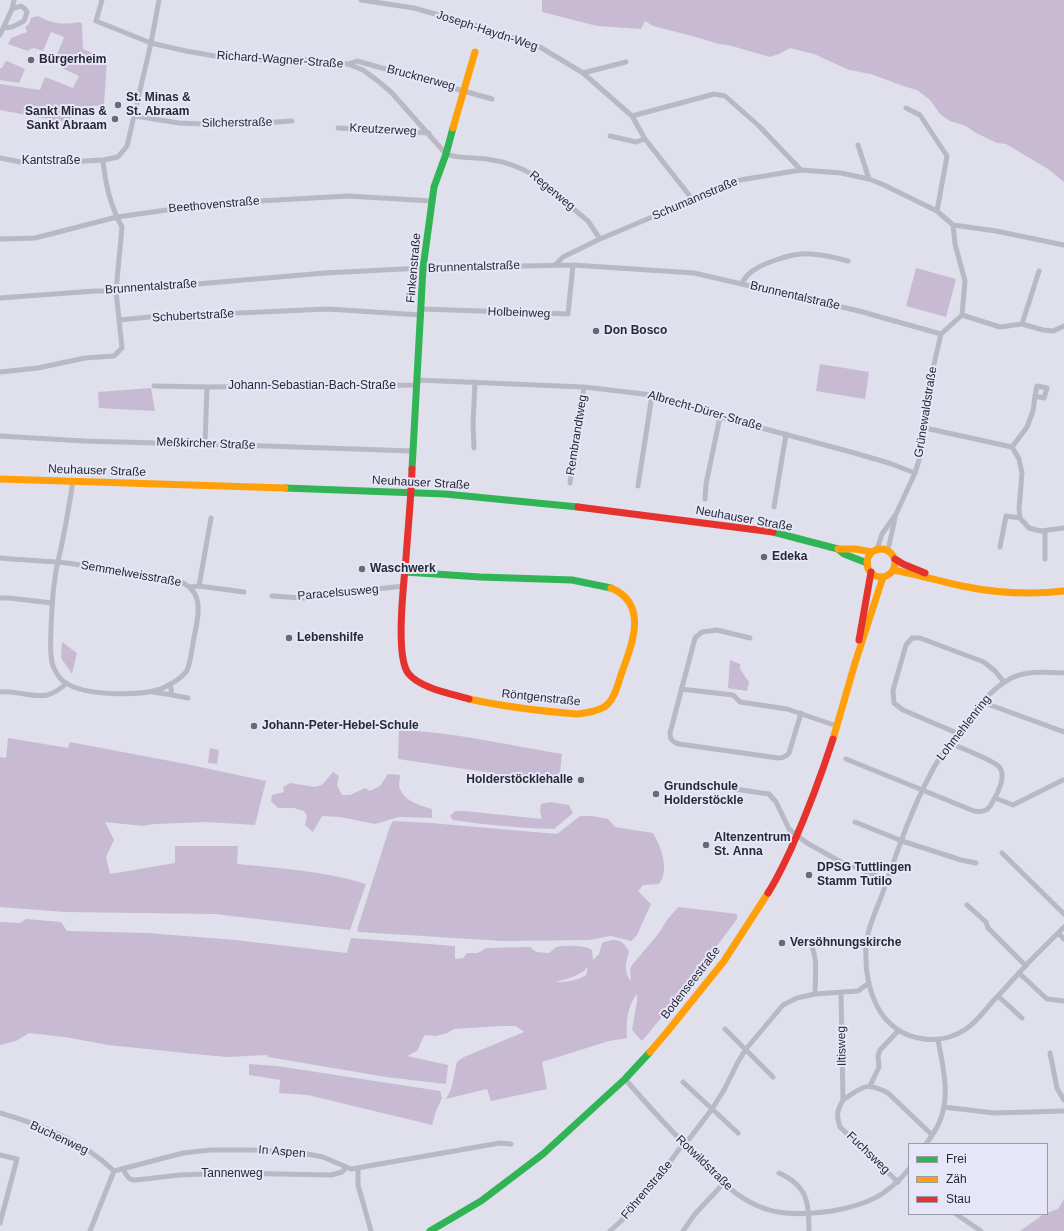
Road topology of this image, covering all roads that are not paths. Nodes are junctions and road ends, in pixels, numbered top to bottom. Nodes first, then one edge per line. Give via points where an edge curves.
1 (14, 0) edge
2 (102, 0) edge
3 (158, 0) edge
4 (361, 0) edge
5 (12, 9) junction
6 (4, 28) junction
7 (0, 35) edge
8 (151, 43) junction
9 (475, 52) dead end
10 (626, 62) dead end
11 (348, 64) junction
12 (583, 73) junction
13 (463, 90) junction
14 (492, 99) dead end
15 (906, 108) dead end
16 (135, 116) junction
17 (632, 116) junction
18 (292, 121) dead end
19 (338, 128) dead end
20 (428, 133) junction
21 (610, 136) dead end
22 (646, 139) junction
23 (858, 145) dead end
24 (446, 154) junction
25 (0, 158) edge
26 (103, 160) junction
27 (801, 170) junction
28 (869, 180) junction
29 (693, 200) junction
30 (432, 201) junction
31 (937, 211) junction
32 (117, 217) junction
33 (953, 225) junction
34 (0, 239) edge
35 (600, 239) junction
36 (1064, 245) edge
37 (848, 261) dead end
38 (555, 265) junction
39 (573, 265) junction
40 (423, 268) junction
41 (1039, 271) dead end
42 (741, 284) junction
43 (116, 291) junction
44 (0, 298) edge
45 (421, 312) junction
46 (962, 315) junction
47 (120, 320) junction
48 (1022, 324) junction
49 (1064, 326) edge
50 (941, 334) junction
51 (0, 372) edge
52 (417, 382) junction
53 (475, 382) junction
54 (154, 386) dead end
55 (207, 387) junction
56 (584, 387) junction
57 (652, 395) junction
58 (1036, 396) dead end
59 (720, 417) junction
60 (925, 428) junction
61 (786, 434) junction
62 (0, 436) edge
63 (205, 444) junction
64 (1012, 447) junction
65 (474, 448) dead end
66 (413, 452) junction
67 (915, 473) junction
68 (0, 479) edge
69 (73, 481) junction
70 (570, 483) dead end
71 (638, 486) dead end
72 (411, 492) junction
73 (705, 499) dead end
74 (774, 507) dead end
75 (896, 514) junction
76 (211, 518) dead end
77 (1020, 518) junction
78 (1064, 528) edge
79 (1045, 532) junction
80 (1000, 546) dead end
81 (838, 549) junction
82 (888, 550) junction
83 (874, 551) junction
84 (0, 558) edge
85 (895, 559) junction
86 (1044, 559) dead end
87 (58, 562) junction
88 (867, 563) junction
89 (893, 570) junction
90 (406, 572) junction
91 (870, 572) junction
92 (883, 577) junction
93 (940, 580) junction
94 (200, 586) junction
95 (404, 586) junction
96 (190, 587) junction
97 (244, 592) dead end
98 (1064, 592) edge
99 (272, 596) dead end
100 (0, 598) edge
101 (52, 603) junction
102 (750, 638) dead end
103 (855, 663) junction
104 (1064, 673) edge
105 (1004, 682) junction
106 (66, 684) junction
107 (170, 684) junction
108 (681, 688) junction
109 (150, 691) junction
110 (0, 692) edge
111 (172, 695) junction
112 (188, 698) dead end
113 (982, 702) junction
114 (801, 713) junction
115 (837, 726) junction
116 (1064, 732) edge
117 (957, 733) junction
118 (950, 743) junction
119 (846, 759) dead end
120 (1062, 780) dead end
121 (714, 786) dead end
122 (923, 790) junction
123 (995, 798) junction
124 (855, 822) dead end
125 (797, 836) junction
126 (902, 841) junction
127 (1002, 853) dead end
128 (976, 863) dead end
129 (887, 880) junction
130 (967, 904) dead end
131 (1064, 914) edge
132 (1064, 927) edge
133 (1058, 933) junction
134 (1064, 939) edge
135 (808, 940) dead end
136 (1026, 966) junction
137 (1019, 973) junction
138 (869, 983) junction
139 (842, 992) junction
140 (815, 994) junction
141 (998, 996) junction
142 (1064, 1001) edge
143 (1022, 1018) dead end
144 (725, 1029) dead end
145 (898, 1031) junction
146 (938, 1040) junction
147 (746, 1049) junction
148 (1050, 1053) dead end
149 (773, 1077) dead end
150 (625, 1079) junction
151 (683, 1082) dead end
152 (870, 1086) junction
153 (843, 1100) junction
154 (1064, 1100) edge
155 (944, 1107) junction
156 (712, 1109) junction
157 (1064, 1111) edge
158 (0, 1113) edge
159 (738, 1133) dead end
160 (932, 1135) junction
161 (927, 1143) edge
162 (511, 1144) dead end
163 (683, 1144) junction
164 (0, 1155) edge
165 (346, 1168) junction
166 (124, 1169) junction
167 (358, 1169) junction
168 (908, 1170) edge
169 (114, 1171) junction
170 (780, 1173) dead end
171 (898, 1182) junction
172 (723, 1184) junction
173 (809, 1213) junction
174 (957, 1215) edge
175 (0, 1223) edge
176 (90, 1231) edge
177 (372, 1231) edge
178 (430, 1231) edge
179 (610, 1231) edge
180 (683, 1231) edge
181 (810, 1231) edge
182 (981, 1231) edge

1 - 5 street
2 - 8 street, Richard-Wagner-Straße via 96,21
3 - 8 street, Kantstraße
4 - 12 street, Joseph-Haydn-Weg via 414,8 485,28 540,47
5 - 6 street
5 - 6 street via 21,6 25,9 27,12 24,21
6 - 7 street
8 - 11 street, Richard-Wagner-Straße via 232,59 301,59
8 - 16 street, Kantstraße
9 - 13 street, Finkenstraße
10 - 12 street
11 - 13 street, Brucknerweg via 357,61
11 - 20 street, Richard-Wagner-Straße via 378,80
12 - 17 street, Joseph-Haydn-Weg
13 - 14 street, Brucknerweg
13 - 24 street, Finkenstraße
15 - 31 street via 920,115 947,156
16 - 18 street, Silcherstraße via 179,123 227,125
16 - 26 street, Kantstraße via 127,146 118,156
17 - 22 street, Joseph-Haydn-Weg
17 - 27 street via 714,94 725,96 759,126
19 - 20 street, Kreutzerweg
20 - 24 street, Richard-Wagner-Straße
21 - 22 street via 636,142
22 - 29 street, Joseph-Haydn-Weg
23 - 28 street
24 - 30 street, Finkenstraße via 434,187
24 - 35 street, Regerweg via 486,158 524,170 588,221
25 - 26 street, Kantstraße via 49,163
26 - 32 street via 104,177
27 - 28 street, Schumannstraße via 841,173
27 - 29 street, Schumannstraße via 740,180
28 - 31 street, Schumannstraße
29 - 35 street, Schumannstraße
30 - 32 street, Beethovenstraße via 348,196 241,202
30 - 40 street, Finkenstraße
31 - 33 street, Schumannstraße
32 - 34 street, Beethovenstraße via 35,238
32 - 43 street via 122,226
33 - 36 street
33 - 46 street via 964,281
35 - 38 street, Schumannstraße via 563,257
37 - 42 street via 811,254 789,256 755,269
38 - 39 street, Brunnentalstraße
38 - 40 street, Brunnentalstraße
39 - 42 street, Brunnentalstraße via 694,273
39 - 45 street, Holbeinweg via 568,314
40 - 43 street, Brunnentalstraße via 325,273
40 - 45 street, Finkenstraße
41 - 48 street
42 - 50 street, Brunnentalstraße via 859,311
43 - 44 street, Brunnentalstraße
43 - 47 street
45 - 47 street, Schubertstraße via 327,309
45 - 52 street, Finkenstraße
46 - 48 street via 1000,327
46 - 50 street
47 - 51 street via 122,348 114,356 85,358 38,368
48 - 49 street via 1053,331
50 - 60 street, Grünewaldstraße via 931,377
52 - 53 street, Albrecht-Dürer-Straße
52 - 55 street, Johann-Sebastian-Bach-Straße
52 - 66 street, Finkenstraße
53 - 56 street, Albrecht-Dürer-Straße
53 - 65 street
54 - 55 street, Johann-Sebastian-Bach-Straße
55 - 63 street
56 - 57 street, Albrecht-Dürer-Straße
56 - 70 street, Rembrandtweg
57 - 59 street, Albrecht-Dürer-Straße
57 - 71 street
58 - 64 street via 1027,427
59 - 61 street, Albrecht-Dürer-Straße
59 - 73 street
60 - 64 street
60 - 67 street, Grünewaldstraße
61 - 67 street, Albrecht-Dürer-Straße
61 - 74 street
62 - 63 street, Meßkircher Straße
63 - 66 street, Meßkircher Straße
64 - 77 street via 1019,459 1022,473
66 - 72 street, Finkenstraße
67 - 75 street, Grünewaldstraße
68 - 69 street, Neuhauser Straße
69 - 72 street, Neuhauser Straße
69 - 87 street
72 - 81 street, Neuhauser Straße via 566,506 749,528
72 - 90 street, Röntgenstraße
75 - 82 street, Grünewaldstraße
75 - 83 street, Grünewaldstraße
76 - 94 street
77 - 79 street via 1029,528
77 - 80 street via 1006,516
78 - 79 street
79 - 86 street
81 - 83 street, Neuhauser Straße
81 - 88 street, Neuhauser Straße
82 - 83 street
82 - 85 street
83 - 88 street
84 - 87 street, Semmelweisstraße
85 - 89 street
85 - 93 street
87 - 96 street, Semmelweisstraße via 172,579
87 - 101 street
88 - 91 street
89 - 92 street
89 - 93 street
90 - 95 street, Röntgenstraße
90 - 95 street, Röntgenstraße via 572,580 613,589 629,602 635,622 614,696 604,707 587,714 577,714 495,704 443,692 420,683 408,673 402,660
91 - 92 street
91 - 103 street, Bodenseestraße
92 - 103 street, Bodenseestraße
93 - 98 street via 1012,594
94 - 96 street
94 - 97 street
95 - 99 street, Paracelsusweg via 322,597
96 - 107 street, Semmelweisstraße via 198,605 191,655 186,671
100 - 101 street
101 - 106 street via 52,657 60,679
102 - 108 street via 717,630 702,632 695,638
103 - 115 street, Bodenseestraße
104 - 105 street, Lohmehlenring via 1024,674
105 - 113 street, Lohmehlenring
105 - 117 street via 984,662 920,638 912,638 906,644 892,690 894,703 903,710
106 - 109 street, Semmelweisstraße via 116,694
106 - 110 street via 48,695
107 - 109 street, Semmelweisstraße
107 - 111 street
108 - 114 street via 733,695 740,702
108 - 114 street via 670,733 674,743 784,757 789,753
109 - 111 street, Semmelweisstraße
111 - 112 street, Semmelweisstraße
113 - 116 street
113 - 117 street, Lohmehlenring
114 - 115 street
115 - 125 street, Bodenseestraße
117 - 118 street, Lohmehlenring
118 - 122 street, Lohmehlenring
118 - 123 street via 1000,768 1001,784
119 - 122 street
120 - 123 street via 1014,805
121 - 125 street via 769,794 776,802 789,829
122 - 123 street via 981,812 986,811
122 - 126 street, Lohmehlenring
124 - 126 street
125 - 129 street via 841,862
125 - 150 street, Bodenseestraße via 775,882 724,961
126 - 128 street
126 - 129 street, Lohmehlenring
127 - 131 street
129 - 138 street, Lohmehlenring via 869,929 866,945
130 - 136 street
132 - 133 street, Lohmehlenring
133 - 134 street
133 - 136 street, Lohmehlenring
135 - 140 street via 813,946
136 - 137 street, Lohmehlenring
137 - 141 street, Lohmehlenring
137 - 142 street via 1047,999
138 - 139 street, Föhrenstraße via 858,991
138 - 145 street, Lohmehlenring via 877,1007
139 - 140 street, Föhrenstraße
139 - 153 street, Iltisweg
140 - 147 street, Föhrenstraße via 796,998 783,1005
141 - 143 street
141 - 146 street, Lohmehlenring via 965,1030
144 - 147 street
145 - 146 street, Lohmehlenring via 915,1038
145 - 152 street via 880,1050 879,1067
146 - 155 street via 945,1082
147 - 149 street
147 - 156 street, Föhrenstraße
148 - 154 street via 1057,1088
150 - 163 street, Rotwildstraße
150 - 178 street, Bodenseestraße via 543,1154 466,1212
151 - 156 street
152 - 153 street
152 - 160 street via 888,1093
153 - 171 street, Fuchsweg via 837,1111 840,1127
155 - 157 street via 994,1113
155 - 160 street via 939,1124
156 - 159 street
156 - 163 street, Föhrenstraße
158 - 169 street, Buchenweg via 49,1130 79,1144
160 - 161 street
162 - 167 street, In Aspen via 500,1143
163 - 172 street, Rotwildstraße
163 - 179 street, Föhrenstraße via 653,1185
164 - 175 street via 17,1159
165 - 166 street, In Aspen via 323,1157 302,1153 211,1150 183,1153
165 - 166 street, Tannenweg via 331,1175 227,1173 136,1180 130,1180
165 - 167 street, In Aspen
166 - 169 street, In Aspen
167 - 177 street via 358,1185
168 - 171 street, Rotwildstraße
169 - 176 street
170 - 173 street via 794,1182 804,1193
171 - 173 street, Rotwildstraße via 870,1202 852,1208
172 - 173 street, Rotwildstraße via 742,1198 767,1210 787,1214
172 - 180 street via 694,1214
173 - 181 street
174 - 182 street

